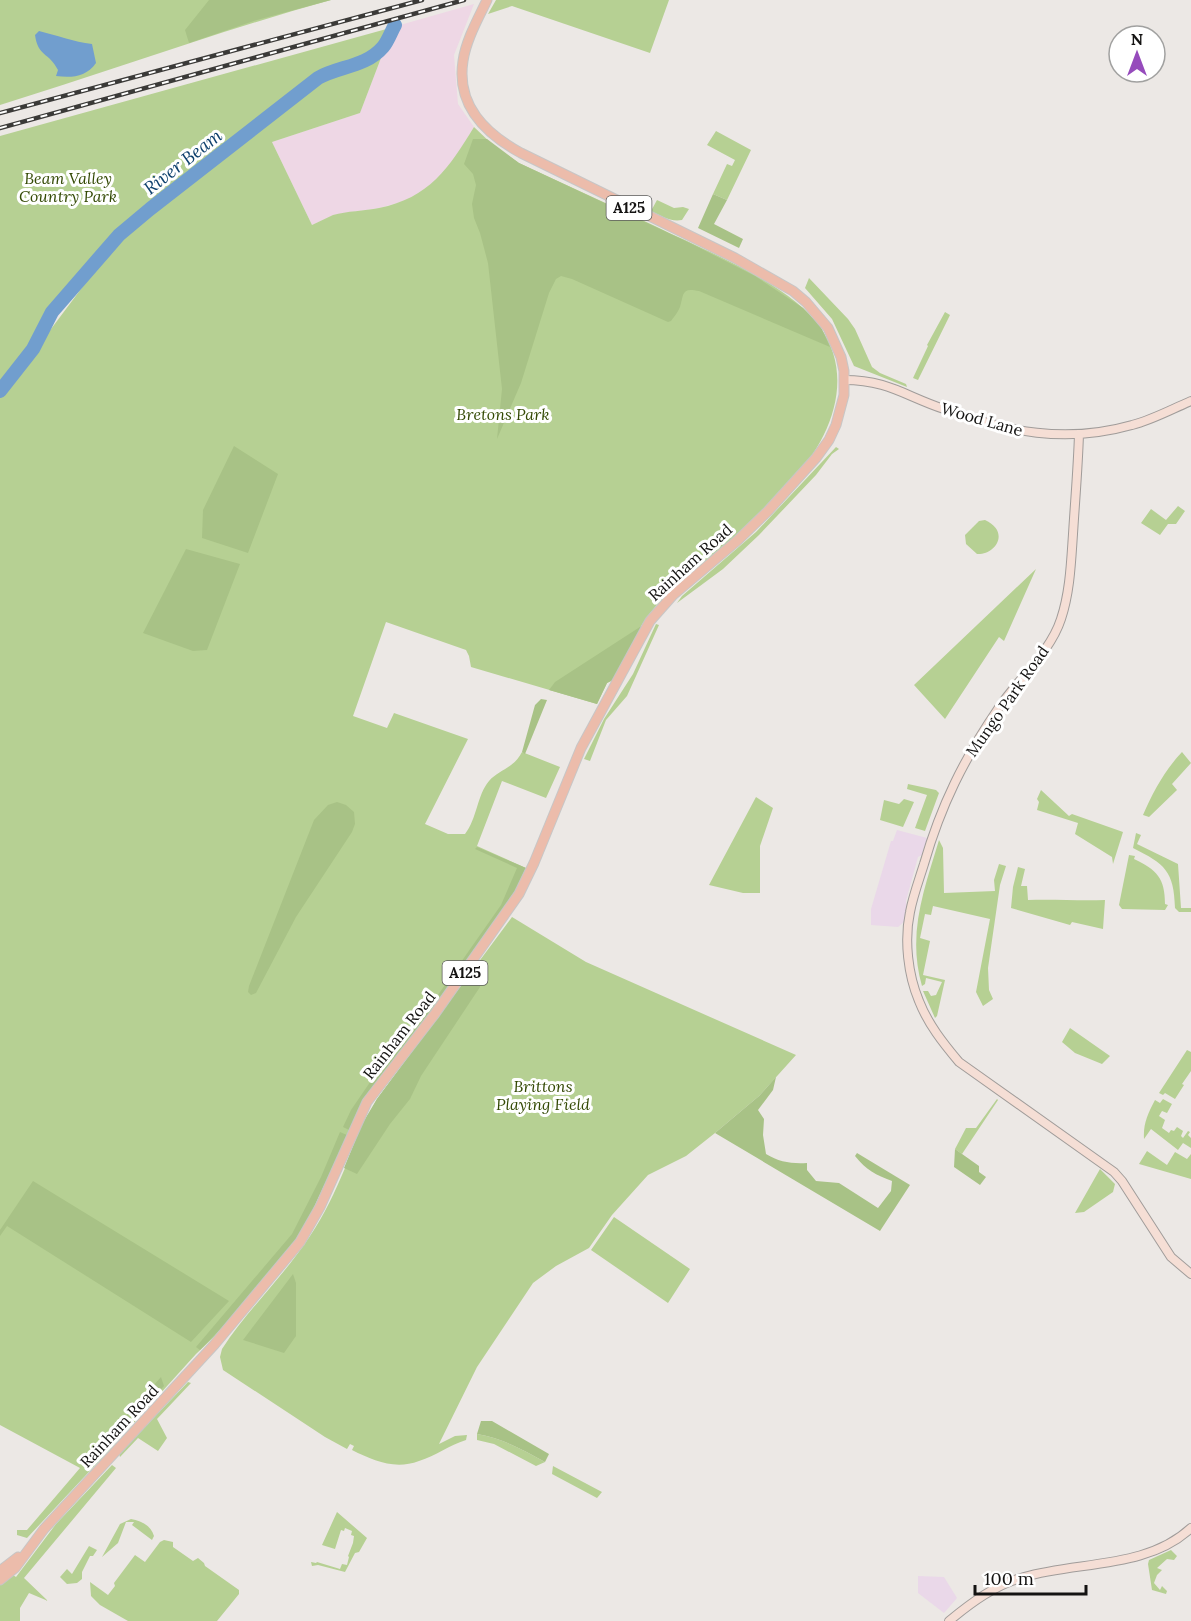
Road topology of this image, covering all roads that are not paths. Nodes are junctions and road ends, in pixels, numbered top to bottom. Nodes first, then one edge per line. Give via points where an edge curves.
1 (487, 0) edge
2 (844, 375) junction
3 (1191, 401) edge
4 (1079, 434) junction
5 (1191, 1274) edge
6 (1191, 1528) edge
7 (29, 1548) junction
8 (0, 1571) edge
9 (0, 1580) edge
10 (949, 1621) edge

1 - 2 main road, A125 via 468,43 463,77 469,104 489,132 521,153 793,291 828,328
2 - 4 street, Wood Lane via 913,395 993,426 1033,434
2 - 7 main road, Rainham Road / A125 via 836,425 816,458 768,511 673,595 650,621 582,748 519,894 445,1001 367,1102 300,1242 222,1337
3 - 4 street, Wood Lane via 1132,425
4 - 5 street, Mungo Park Road via 1069,585 1060,621 1037,661 984,729 950,789 910,912 908,955 918,1000 939,1039 959,1062 1114,1172 1171,1257
6 - 10 street via 1171,1543 1141,1556 1047,1571 1008,1582 982,1595
7 - 8 main road, Rainham Road / A125
7 - 9 main road, Rainham Road / A125 via 15,1568

